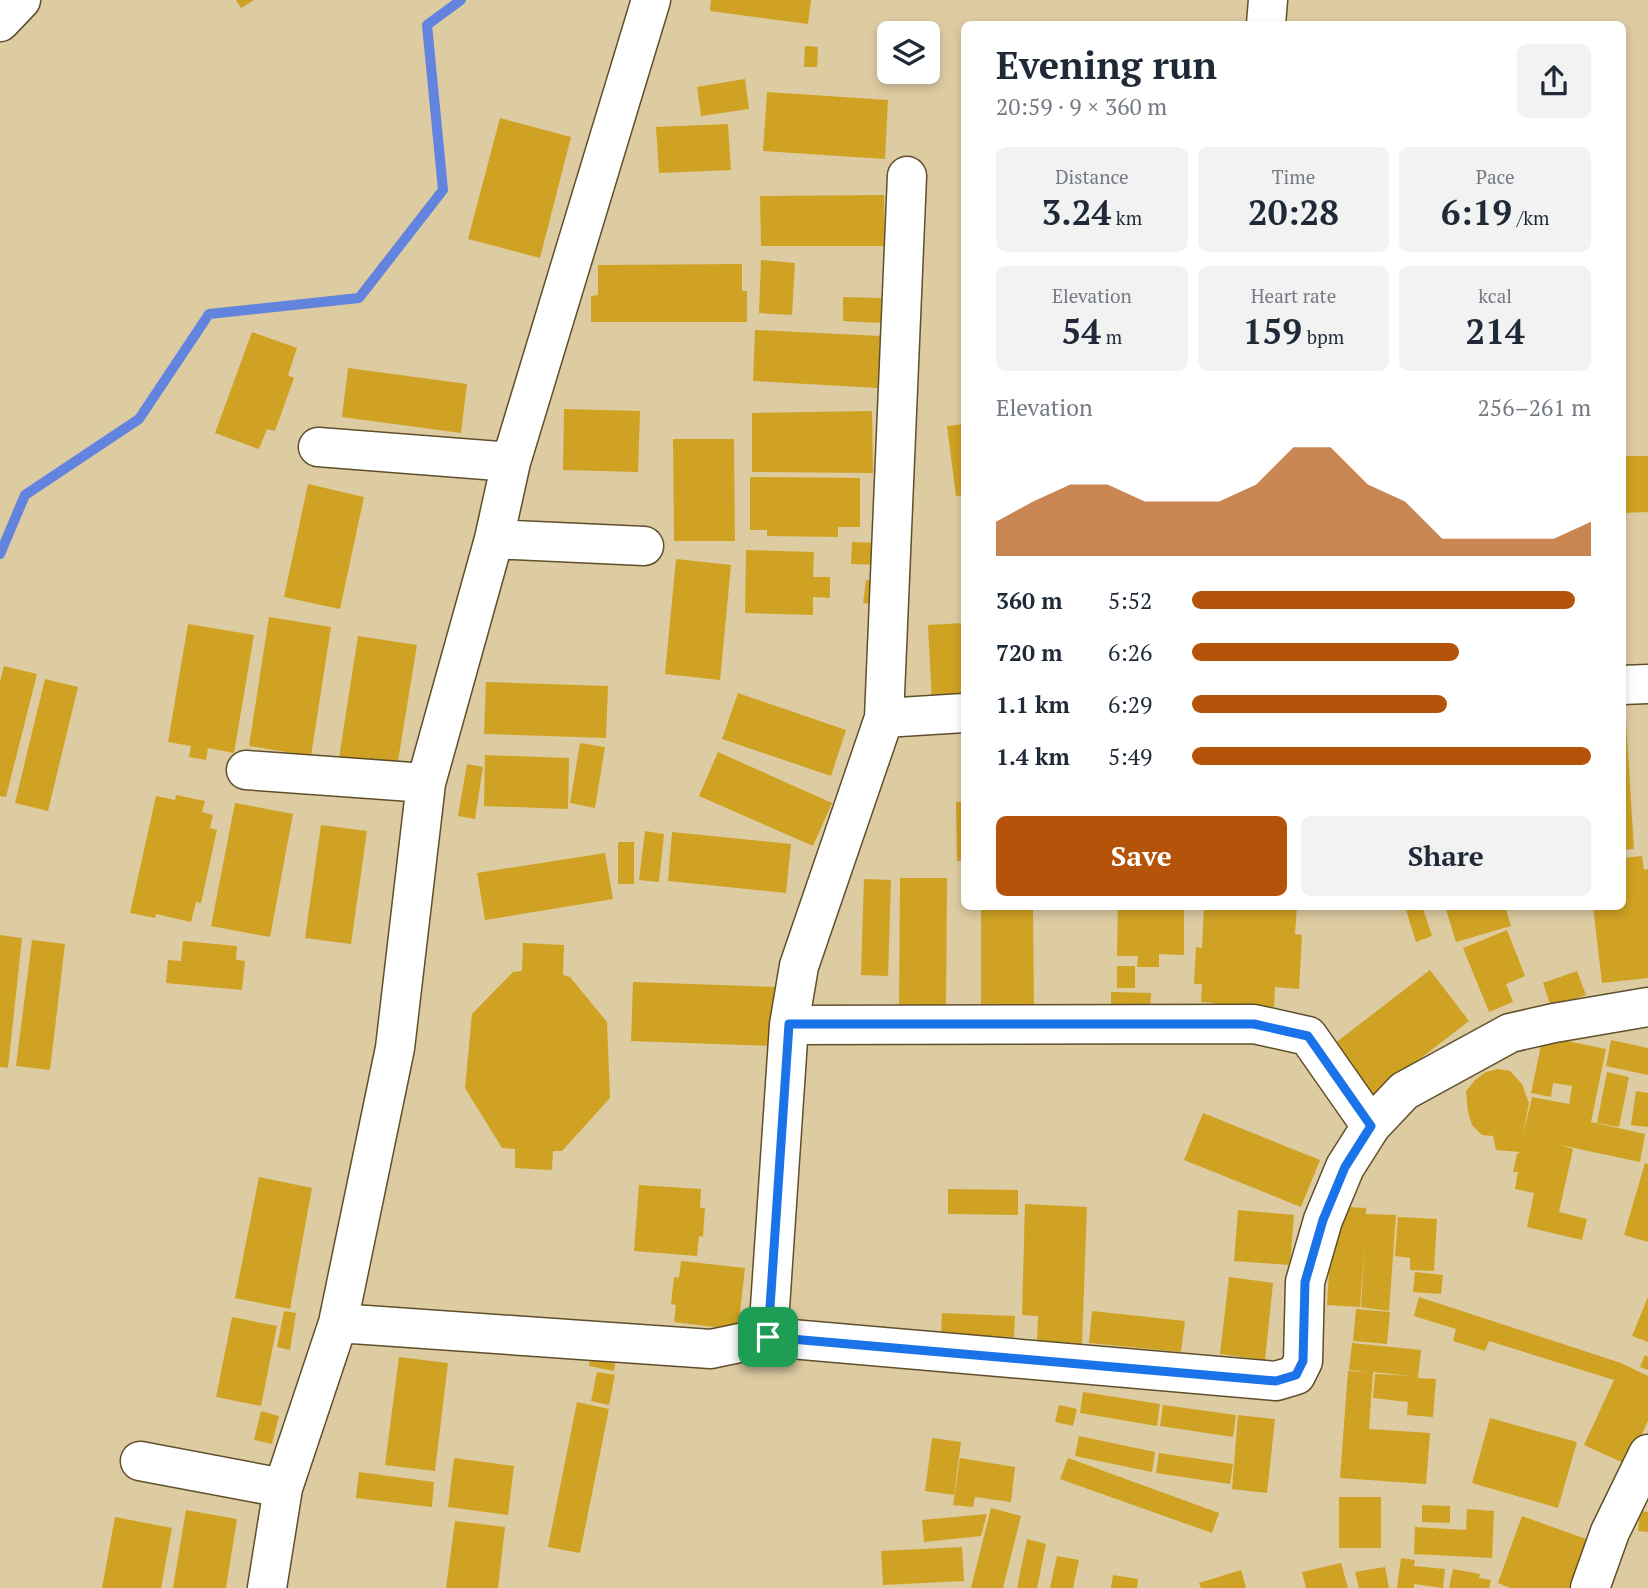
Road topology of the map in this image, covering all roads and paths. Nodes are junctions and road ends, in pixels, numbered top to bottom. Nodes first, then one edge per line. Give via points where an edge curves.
1 (21, 0) edge
2 (651, 0) edge
3 (1269, 0) edge
4 (1266, 21) edge
5 (0, 22) edge
6 (907, 176) dead end
7 (318, 447) dead end
8 (511, 462) junction
9 (494, 539) junction
10 (644, 546) dead end
11 (1648, 684) edge
12 (1626, 685) edge
13 (961, 713) edge
14 (884, 718) junction
15 (246, 770) dead end
16 (426, 783) junction
17 (1648, 1007) edge
18 (789, 1024) junction
19 (1371, 1126) junction
20 (338, 1323) junction
21 (768, 1337) junction
22 (1648, 1454) edge
23 (140, 1461) dead end
24 (283, 1489) junction
25 (267, 1588) edge
26 (1590, 1588) edge

1 - 5 street
2 - 8 street
3 - 4 street
6 - 14 street
7 - 8 street
8 - 9 street
9 - 10 street
9 - 16 street
11 - 12 street
13 - 14 street
14 - 18 street via 799,966
15 - 16 street
16 - 20 street via 395,1048
17 - 19 street via 1510,1033 1404,1091
18 - 19 street via 1254,1024 1308,1036
18 - 21 street
19 - 21 street via 1345,1167 1323,1220 1305,1282 1303,1361 1296,1375 1276,1381
20 - 21 street via 711,1349
20 - 24 street
22 - 26 street via 1610,1532
23 - 24 street
24 - 25 street

